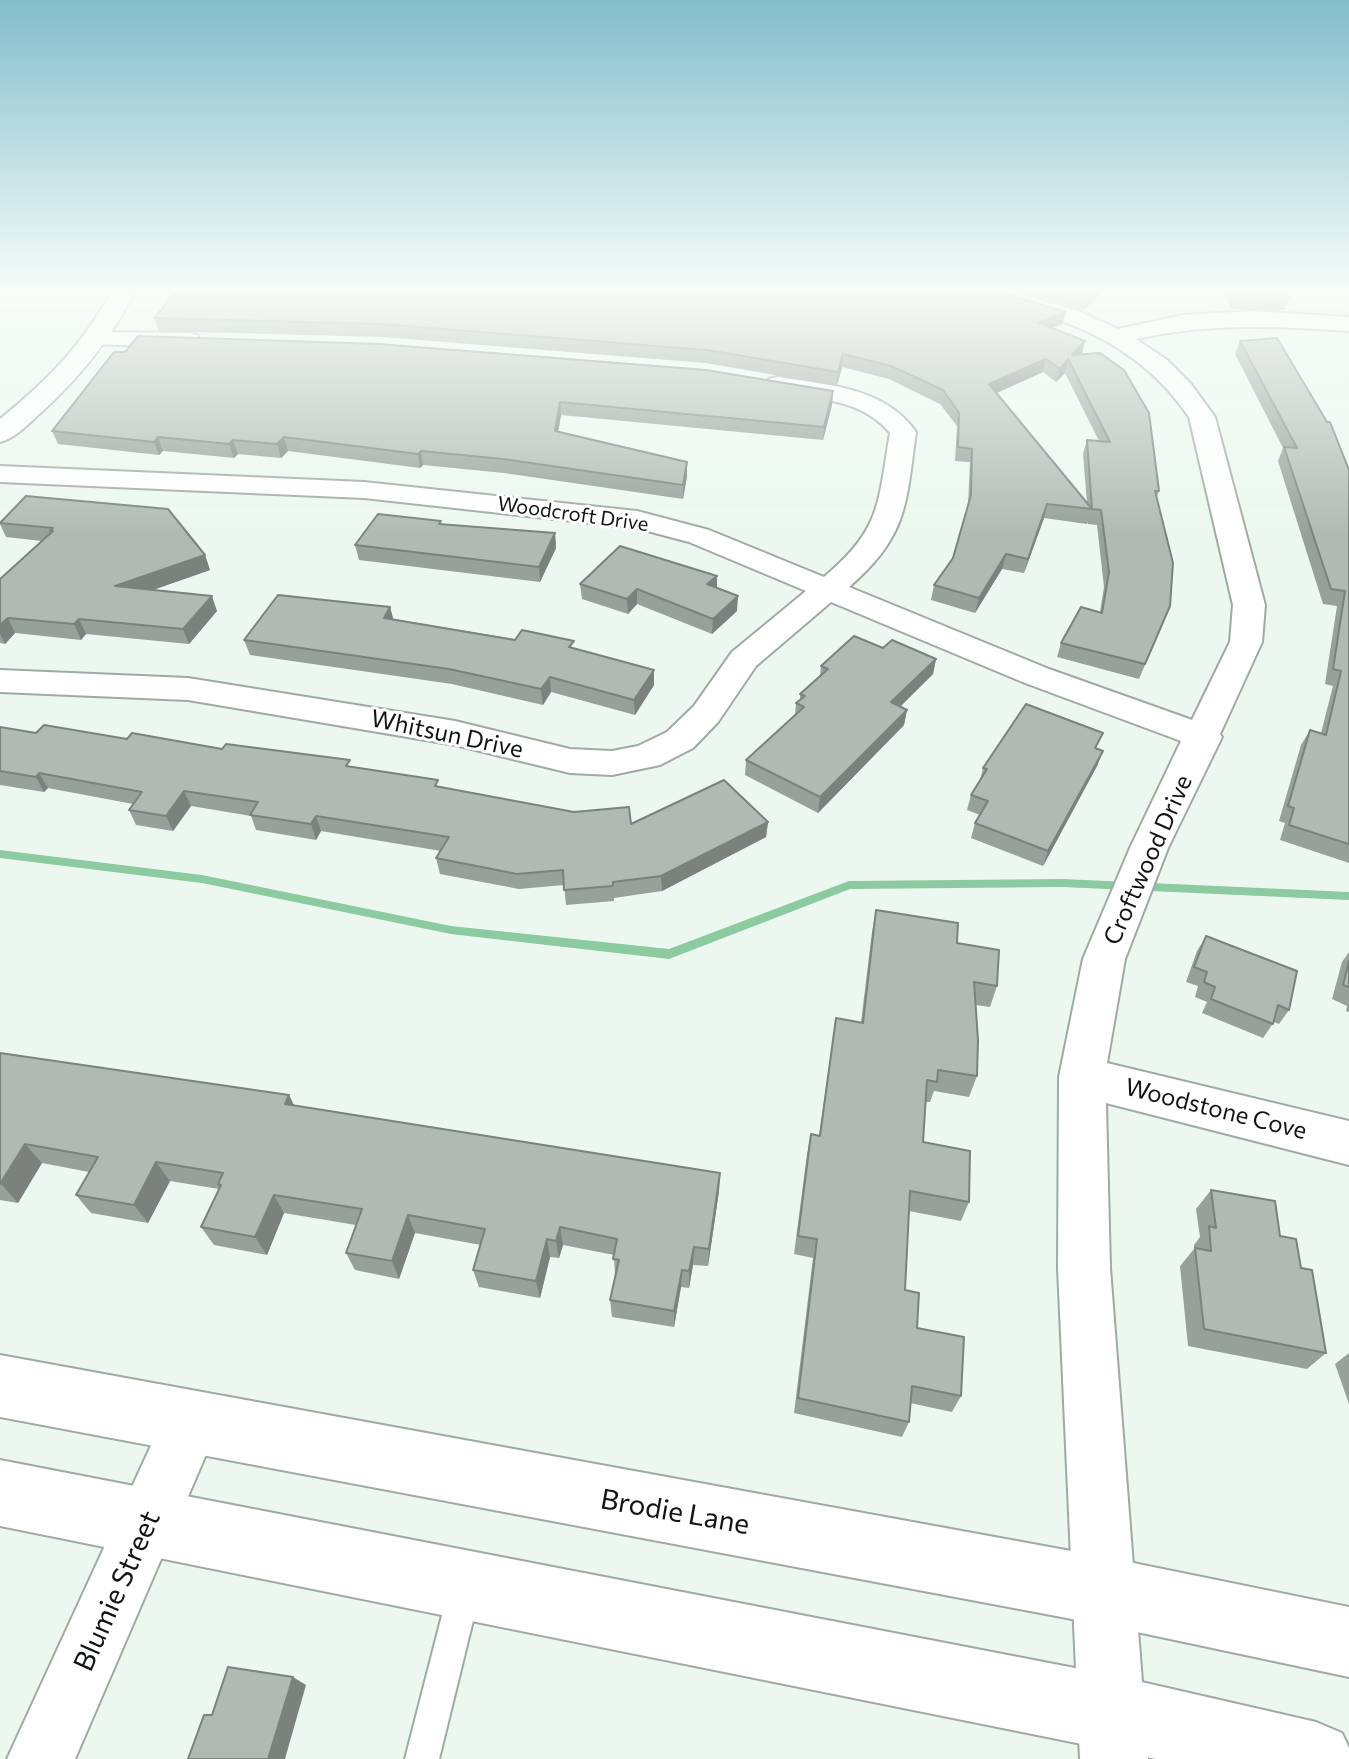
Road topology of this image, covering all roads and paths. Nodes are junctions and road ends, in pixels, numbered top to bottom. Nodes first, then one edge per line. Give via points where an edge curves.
1 (68, 370) edge
2 (1163, 370) edge
3 (752, 380) edge
4 (0, 433) edge
5 (0, 474) edge
6 (826, 590) junction
7 (0, 681) edge
8 (1204, 737) junction
9 (1082, 1077) junction
10 (1349, 1143) edge
11 (0, 1386) edge
12 (191, 1422) junction
13 (0, 1493) edge
14 (148, 1522) junction
15 (466, 1585) junction
16 (1104, 1591) junction
17 (1349, 1642) edge
18 (1112, 1736) edge
19 (41, 1759) edge
20 (422, 1759) edge
21 (1316, 1759) edge

1 - 4 main road
2 - 8 street, Croftwood Drive via 1190,395 1202,417 1249,605 1246,642
3 - 6 street, Whitsun Drive via 852,398 893,418 903,432 890,515 877,540
5 - 6 street, Woodcroft Drive via 364,490 637,520 699,536
6 - 7 street, Whitsun Drive via 744,659 706,714 680,740 647,756 612,763 570,761 455,733 188,689
6 - 8 street, Woodcroft Drive
8 - 9 street, Croftwood Drive via 1149,848 1104,959
9 - 10 street, Woodstone Cove
9 - 16 street, Croftwood Drive via 1084,1268
11 - 12 main road, Brodie Lane
12 - 14 street, Blumie Street
12 - 16 main road, Brodie Lane
13 - 14 main road
14 - 15 main road
14 - 19 street, Blumie Street
15 - 18 main road
15 - 20 lane
16 - 17 main road, Brodie Lane
16 - 18 street, Croftwood Drive
18 - 21 main road

